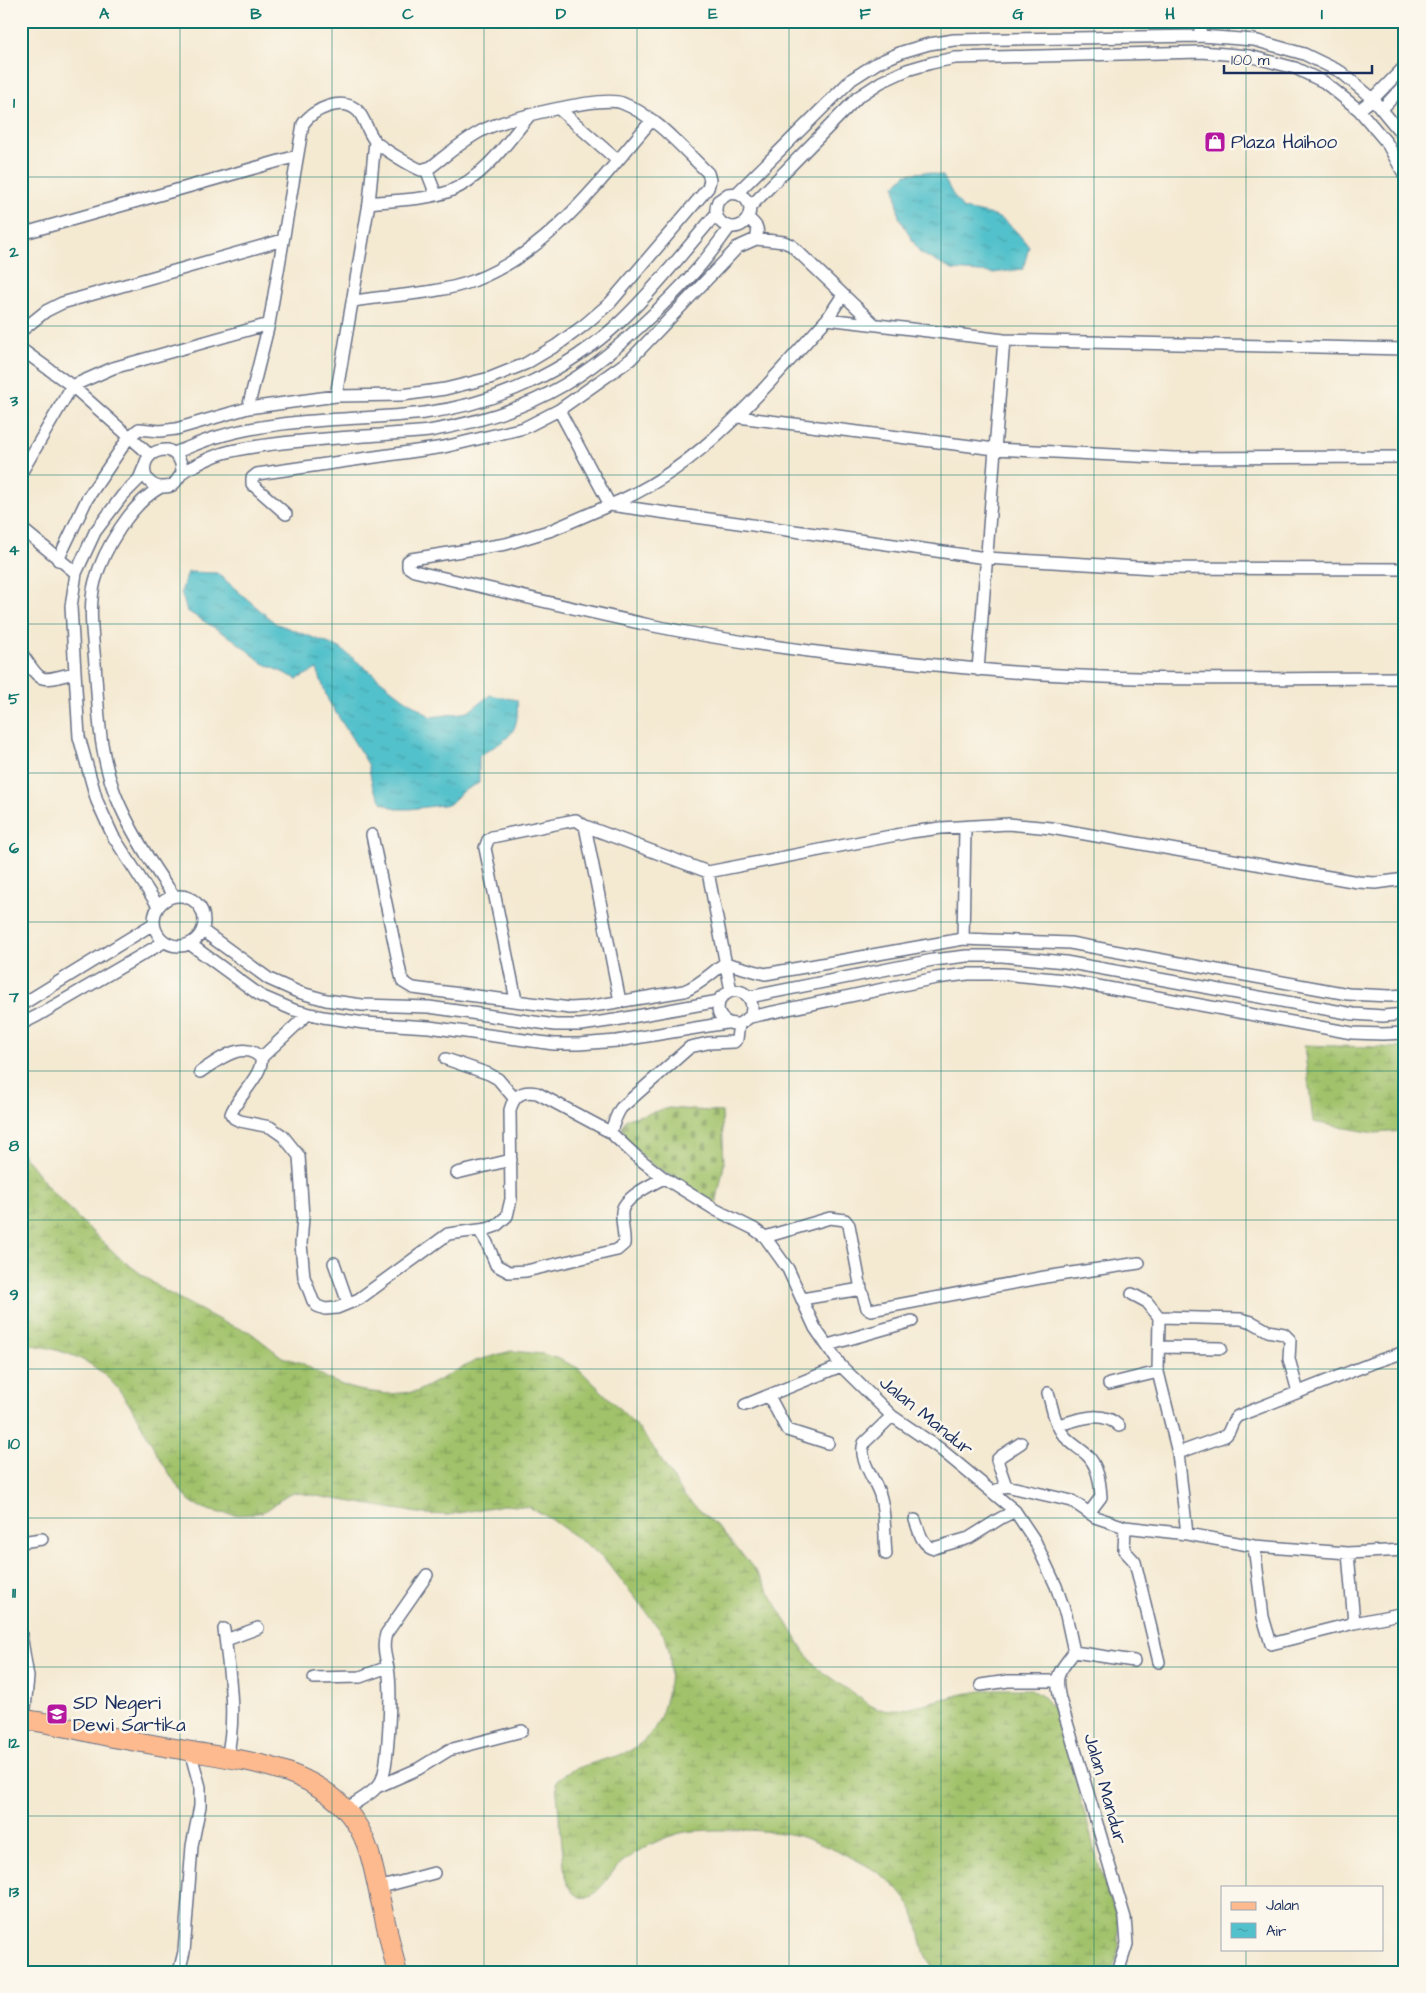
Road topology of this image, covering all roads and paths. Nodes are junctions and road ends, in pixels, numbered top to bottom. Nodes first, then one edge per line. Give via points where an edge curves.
1 (1199, 21) edge
2 (1201, 36) junction
3 (1405, 66) edge
4 (1405, 84) edge
5 (1374, 99) junction
6 (559, 109) junction
7 (1382, 109) junction
8 (1359, 110) junction
9 (529, 116) junction
10 (652, 120) junction
11 (1405, 138) edge
12 (376, 142) junction
13 (298, 156) junction
14 (617, 160) junction
15 (426, 169) junction
16 (1405, 176) edge
17 (736, 193) junction
18 (436, 194) junction
19 (369, 204) junction
20 (749, 213) junction
21 (716, 214) junction
22 (730, 227) junction
23 (21, 234) edge
24 (756, 239) junction
25 (283, 240) junction
26 (843, 295) junction
27 (354, 300) junction
28 (827, 319) junction
29 (269, 324) junction
30 (874, 324) junction
31 (21, 331) edge
32 (1004, 340) junction
33 (21, 349) edge
34 (1405, 349) edge
35 (72, 386) junction
36 (336, 396) junction
37 (248, 408) junction
38 (559, 410) junction
39 (738, 416) junction
40 (124, 434) junction
41 (995, 449) junction
42 (174, 453) junction
43 (150, 455) junction
44 (1405, 458) edge
45 (144, 467) junction
46 (21, 473) edge
47 (182, 473) junction
48 (161, 487) junction
49 (610, 506) junction
50 (286, 514) dead end
51 (21, 528) edge
52 (986, 558) junction
53 (58, 560) junction
54 (1405, 569) edge
55 (76, 573) junction
56 (21, 652) edge
57 (978, 670) junction
58 (74, 673) junction
59 (1405, 678) edge
60 (585, 826) junction
61 (965, 828) junction
62 (372, 835) dead end
63 (708, 872) junction
64 (1405, 879) edge
65 (174, 896) junction
66 (158, 906) junction
67 (154, 924) junction
68 (203, 931) junction
69 (962, 939) junction
70 (164, 942) junction
71 (190, 944) junction
72 (725, 963) junction
73 (731, 991) junction
74 (1405, 995) edge
75 (749, 997) junction
76 (516, 1000) junction
77 (620, 1001) junction
78 (719, 1001) junction
79 (21, 1005) edge
80 (308, 1014) junction
81 (1405, 1014) edge
82 (750, 1017) junction
83 (726, 1023) junction
84 (21, 1024) edge
85 (739, 1024) junction
86 (1405, 1033) edge
87 (261, 1058) junction
88 (446, 1059) dead end
89 (200, 1072) dead end
90 (514, 1098) junction
91 (610, 1132) junction
92 (511, 1160) junction
93 (457, 1174) dead end
94 (664, 1178) junction
95 (479, 1230) junction
96 (765, 1238) junction
97 (334, 1262) dead end
98 (1139, 1263) dead end
99 (861, 1289) junction
100 (1132, 1294) dead end
101 (802, 1299) junction
102 (348, 1303) junction
103 (1159, 1317) junction
104 (912, 1321) dead end
105 (828, 1345) junction
106 (1158, 1347) junction
107 (1221, 1348) dead end
108 (1405, 1352) edge
109 (841, 1366) junction
110 (1158, 1372) junction
111 (1109, 1384) dead end
112 (1298, 1392) junction
113 (1048, 1393) dead end
114 (769, 1396) junction
115 (745, 1405) dead end
116 (892, 1416) junction
117 (1058, 1424) junction
118 (1119, 1426) dead end
119 (828, 1443) dead end
120 (1021, 1443) dead end
121 (1178, 1453) junction
122 (1006, 1486) junction
123 (992, 1492) junction
124 (1015, 1511) junction
125 (1089, 1513) junction
126 (915, 1520) dead end
127 (1125, 1527) junction
128 (1187, 1534) junction
129 (42, 1539) dead end
130 (21, 1542) edge
131 (1254, 1546) junction
132 (1405, 1550) edge
133 (1348, 1553) junction
134 (886, 1554) dead end
135 (427, 1575) dead end
136 (1405, 1613) edge
137 (1354, 1623) junction
138 (258, 1628) dead end
139 (21, 1634) edge
140 (1074, 1652) junction
141 (1134, 1660) dead end
142 (1158, 1662) dead end
143 (388, 1667) junction
144 (314, 1678) dead end
145 (1057, 1681) junction
146 (981, 1685) dead end
147 (22, 1719) edge
148 (522, 1731) dead end
149 (190, 1751) junction
150 (227, 1757) junction
151 (378, 1787) junction
152 (346, 1809) junction
153 (434, 1873) dead end
154 (378, 1888) junction
155 (179, 1972) edge
156 (397, 1972) edge
157 (1118, 1972) edge

1 - 2 street
2 - 5 street via 1254,40 1304,54 1341,72
2 - 17 street via 954,40 902,52 852,79
3 - 5 street
4 - 7 street
5 - 7 street
5 - 8 street
6 - 9 street
6 - 10 street via 610,100 623,103
6 - 14 street
7 - 11 street
8 - 16 street via 1387,142
8 - 20 street via 1324,82 1295,68 1249,56 1201,52 955,58 931,62 881,82 858,97
9 - 15 street via 484,129
9 - 18 street via 472,178
10 - 14 street
10 - 36 street via 708,173 708,188 603,309 525,364 490,378 402,395
12 - 13 street via 358,111 346,105 335,105 320,110 303,124
12 - 15 street via 416,168
12 - 19 street
13 - 23 street
13 - 25 street
14 - 27 street via 550,234 498,270 445,288
15 - 18 street
17 - 20 street via 746,198
17 - 21 street via 721,198 716,205
18 - 19 street
19 - 27 street
20 - 22 street via 741,225
20 - 24 street via 759,231
21 - 22 street
21 - 42 street via 620,322 548,374 510,392 425,413 249,430 216,437
22 - 47 street via 691,276 610,352 565,385 535,400 491,416 427,431 285,442 218,453
24 - 26 street via 791,245
24 - 38 street via 738,247 631,359
25 - 29 street
25 - 31 street via 62,303
26 - 28 street
26 - 30 street
27 - 36 street
28 - 30 street
28 - 39 street
29 - 35 street via 113,368
29 - 37 street
30 - 32 street
32 - 34 street
32 - 41 street
33 - 35 street
35 - 40 street
35 - 46 street
36 - 37 street
37 - 40 street via 176,430 139,430
38 - 49 street
38 - 50 street via 515,430 444,447 257,474 252,478 252,484
39 - 41 street
39 - 49 street via 673,471
40 - 43 street
40 - 53 street via 87,499
41 - 44 street via 1174,458
41 - 52 street
42 - 43 street via 161,450
42 - 47 street via 182,465
43 - 45 street
45 - 48 street via 149,481
45 - 55 street via 139,479 95,532
47 - 48 street via 174,484
48 - 65 street via 134,509 109,547 95,582 91,617 99,732 105,763 129,826
49 - 52 street
49 - 57 street via 532,537 483,549 411,558 408,567 659,627 815,652
51 - 53 street
52 - 54 street via 1153,568
52 - 57 street
53 - 55 street
55 - 58 street via 71,607
56 - 58 street via 41,679
57 - 59 street via 1130,678
58 - 66 street via 79,737 96,801 112,836
60 - 63 street
60 - 76 street via 576,820 492,837 486,843
60 - 77 street
61 - 63 street via 911,832
61 - 64 street via 1008,824 1051,828 1358,882
61 - 69 street
62 - 76 street via 403,982 413,988
63 - 72 street
65 - 66 street
65 - 68 street via 186,896 196,901 203,911
66 - 67 street
67 - 70 street
67 - 79 street
68 - 71 street
68 - 78 street via 269,978 298,992 362,1005 429,1006 555,1025 581,1025
69 - 72 street via 765,974
69 - 74 street via 1070,944 1348,994
70 - 71 street via 176,946
70 - 84 street
71 - 80 street via 261,996
72 - 73 street
72 - 77 street via 697,986 684,991
73 - 75 street via 744,992
73 - 78 street
75 - 81 street via 933,960 1002,956 1065,962 1353,1014
75 - 82 street via 752,1003
76 - 77 street via 570,1008
78 - 83 street via 720,1017
80 - 83 street via 364,1023 579,1044
80 - 87 street
82 - 85 street
82 - 86 street via 936,978 1003,974 1065,980 1352,1032
83 - 85 street
85 - 91 street via 734,1042 696,1045 682,1052 621,1108
87 - 89 street via 253,1052 241,1050 228,1054
87 - 102 street via 261,1067 231,1114 240,1121 270,1127 283,1136 299,1156 304,1277 310,1296 317,1306 325,1309
88 - 90 street via 498,1079
90 - 91 street, Jalan Mandur via 524,1092 537,1093
90 - 92 street via 510,1110
91 - 94 street, Jalan Mandur
92 - 93 street
92 - 95 street via 512,1199 507,1216 496,1226
94 - 95 street via 626,1202 622,1210 624,1244 617,1250 509,1272 496,1265
94 - 96 street, Jalan Mandur
95 - 102 street via 448,1234
96 - 99 street via 830,1218 845,1220 849,1226
96 - 101 street, Jalan Mandur via 788,1269
97 - 102 street
98 - 99 street via 871,1310
99 - 101 street
100 - 103 street via 1147,1302
101 - 105 street, Jalan Mandur via 815,1328
103 - 106 street
103 - 112 street via 1241,1319 1284,1334 1290,1340 1289,1359
104 - 105 street
105 - 109 street, Jalan Mandur
106 - 107 street
106 - 110 street
108 - 112 street
109 - 114 street
109 - 116 street, Jalan Mandur
110 - 111 street
110 - 121 street
112 - 121 street via 1238,1416 1225,1436
113 - 117 street
114 - 115 street
114 - 119 street via 787,1430
116 - 123 street, Jalan Mandur via 939,1448
116 - 134 street via 862,1448 881,1501
117 - 118 street via 1102,1416
117 - 125 street via 1066,1438 1095,1466 1101,1497
120 - 122 street via 998,1460
121 - 128 street
122 - 123 street
122 - 125 street via 1072,1501
123 - 124 street, Jalan Mandur
124 - 126 street via 969,1538 934,1548 924,1543
124 - 140 street, Jalan Mandur via 1035,1541 1056,1586
125 - 127 street
127 - 128 street
127 - 142 street via 1124,1550 1134,1562
128 - 131 street
129 - 130 street
131 - 133 street
131 - 137 street via 1263,1617 1271,1644
132 - 133 street
133 - 137 street
135 - 143 street via 386,1634 383,1649
136 - 137 street
138 - 150 street via 225,1634 232,1706 232,1733
139 - 147 street via 28,1677
140 - 141 street
140 - 145 street via 1057,1676
143 - 144 street via 360,1677
143 - 151 street via 386,1765
145 - 146 street via 1008,1680
145 - 157 street, Jalan Mandur via 1125,1918 1127,1944
147 - 149 main road
148 - 151 street via 449,1750 418,1769
149 - 150 main road
149 - 155 street via 200,1787 200,1806 192,1846 184,1952
150 - 152 main road via 296,1775 329,1793
151 - 152 street
152 - 154 main road via 357,1824
153 - 154 street
154 - 156 main road

